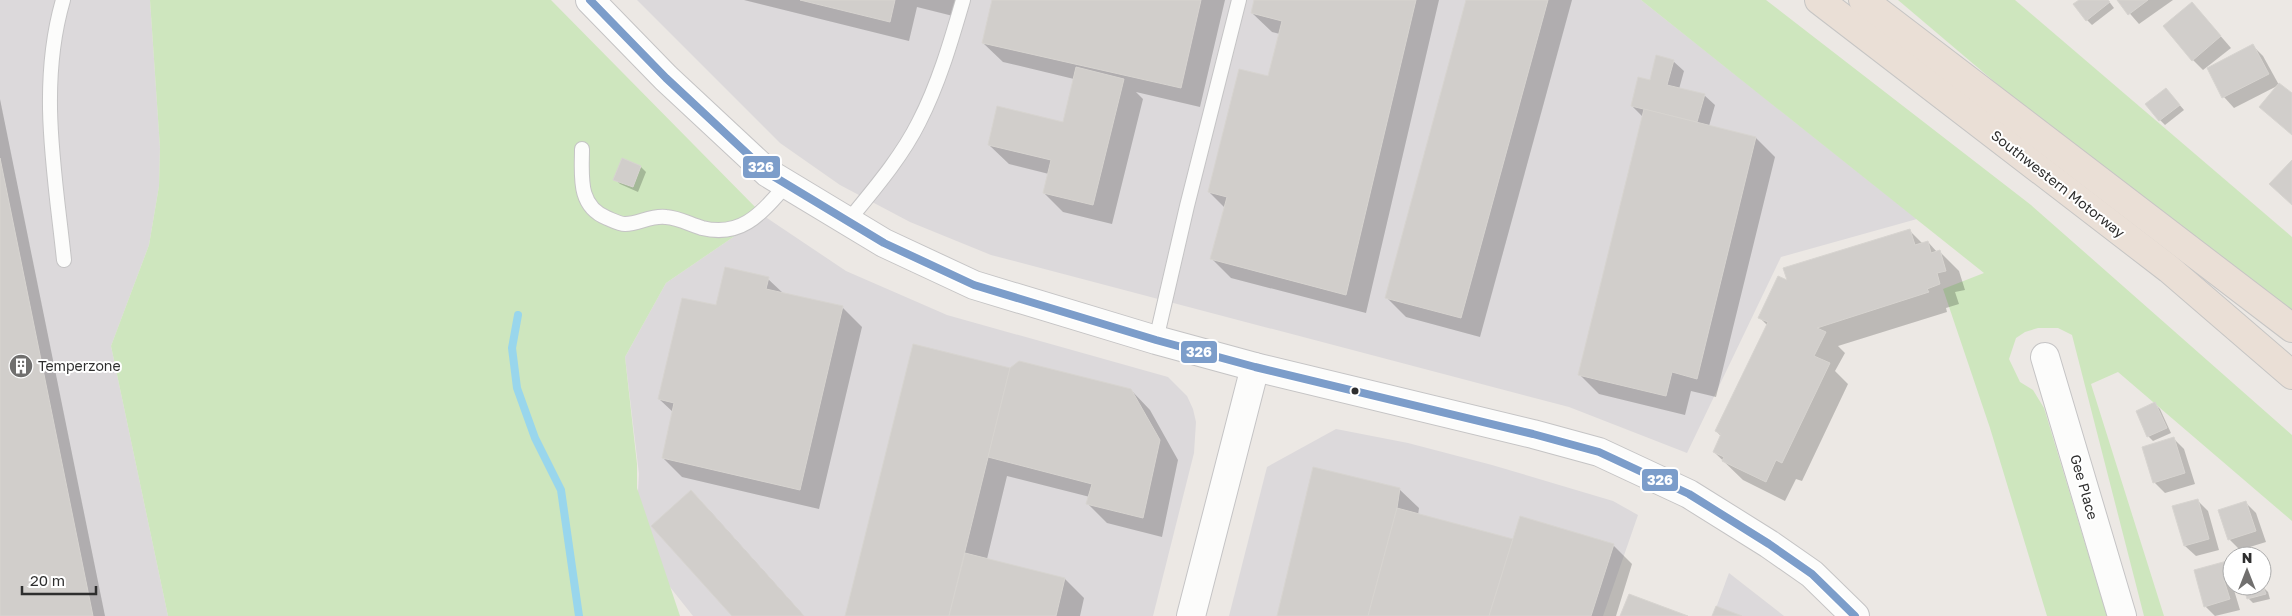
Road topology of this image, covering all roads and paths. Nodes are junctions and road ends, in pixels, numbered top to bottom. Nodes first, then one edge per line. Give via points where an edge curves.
1 (63, 0) edge
2 (590, 0) edge
3 (964, 0) edge
4 (1239, 0) edge
5 (1819, 0) edge
6 (1863, 0) edge
7 (582, 148) dead end
8 (787, 184) junction
9 (848, 221) junction
10 (64, 260) dead end
11 (2292, 328) edge
12 (1156, 340) junction
13 (2046, 357) dead end
14 (1254, 367) junction
15 (2292, 375) edge
16 (1191, 616) edge
17 (1855, 616) edge
18 (2122, 616) edge

1 - 10 lane via 49,77 49,119
2 - 8 main road via 666,78 768,173
3 - 9 lane via 941,72 919,122 885,176
4 - 12 lane via 1186,206
5 - 15 highway, Southwestern Motorway via 2169,269
6 - 11 highway, Southwestern Motorway
7 - 8 lane via 582,187 586,201 604,216 623,224 664,216 719,231 733,229 756,216
8 - 9 main road
9 - 12 main road via 884,243 974,285
12 - 14 main road
13 - 18 main road, Gee Place
14 - 16 main road
14 - 17 main road via 1599,452 1689,494 1769,544 1812,574

